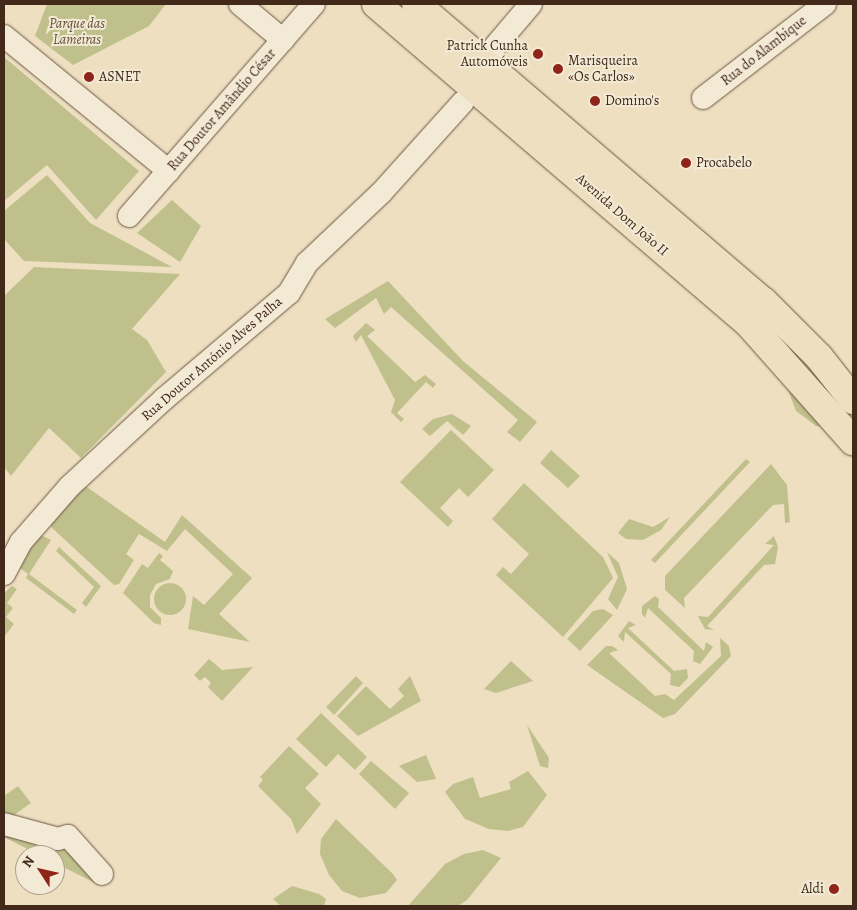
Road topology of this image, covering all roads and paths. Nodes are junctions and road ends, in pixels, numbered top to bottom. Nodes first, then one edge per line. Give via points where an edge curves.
1 (240, 4) edge
2 (314, 4) edge
3 (376, 4) edge
4 (416, 4) edge
5 (531, 4) edge
6 (825, 4) edge
7 (4, 36) edge
8 (283, 40) junction
9 (492, 50) dead end
10 (703, 98) dead end
11 (463, 102) dead end
12 (168, 171) junction
13 (129, 216) dead end
14 (853, 400) edge
15 (853, 441) edge
16 (4, 574) edge
17 (4, 824) edge
18 (102, 874) dead end

1 - 8 street
2 - 8 street, Rua Doutor Amândio César
3 - 15 main road, Avenida Dom João II via 749,324
4 - 14 main road, Avenida Dom João II via 763,301 823,362
5 - 9 street
6 - 10 street, Rua do Alambique
7 - 12 street
8 - 12 street, Rua Doutor Amândio César
11 - 16 street, Rua Doutor António Alves Palha via 381,193 307,263 289,293 164,399 70,486 21,542
12 - 13 street, Rua Doutor Amândio César
17 - 18 street via 58,839 68,836

